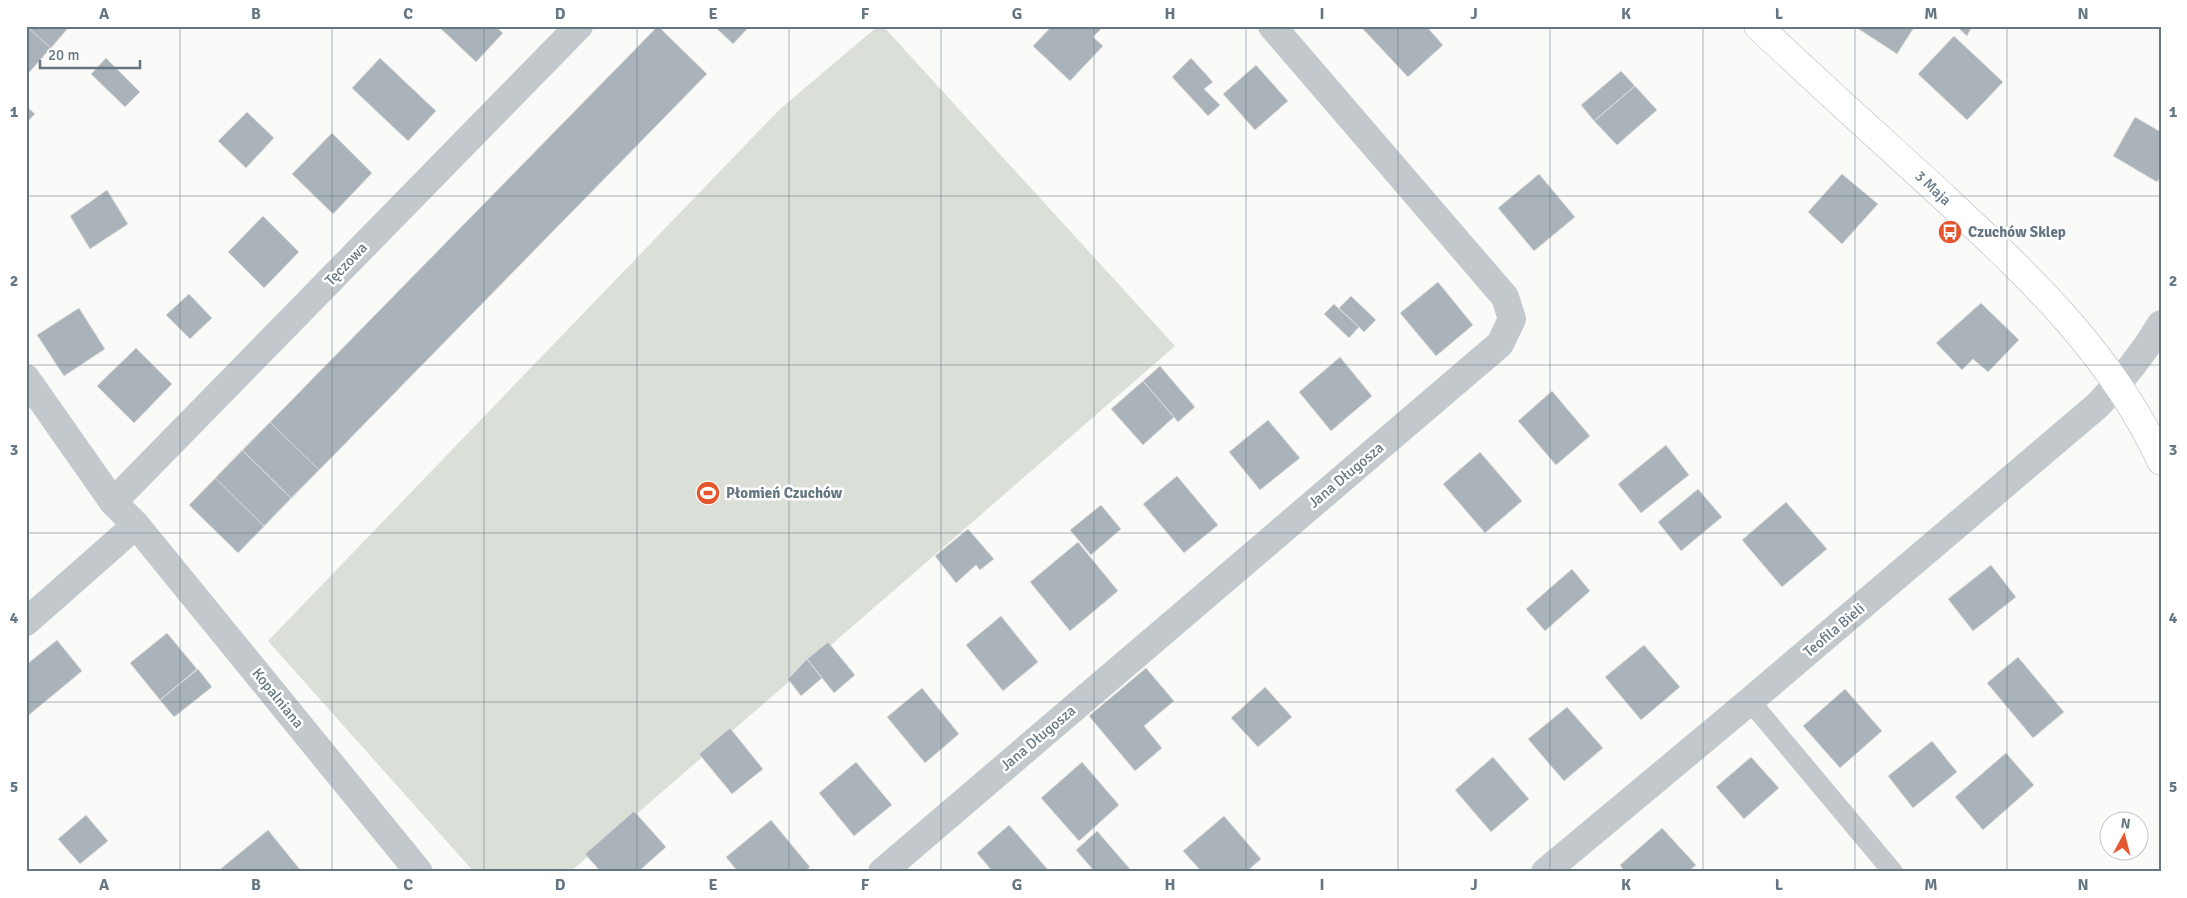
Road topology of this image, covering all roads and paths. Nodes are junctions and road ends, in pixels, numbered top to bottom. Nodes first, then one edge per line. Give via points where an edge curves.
1 (579, 26) edge
2 (1272, 26) edge
3 (1758, 26) edge
4 (2161, 324) edge
5 (26, 378) edge
6 (2119, 384) junction
7 (2158, 449) edge
8 (113, 502) junction
9 (136, 525) junction
10 (26, 622) edge
11 (1750, 702) junction
12 (420, 872) edge
13 (882, 872) edge
14 (1545, 872) edge
15 (1893, 872) edge

1 - 8 street, Tęczowa
2 - 13 street, Jana Długosza via 1505,297 1512,320 1500,344
3 - 6 main road, 3 Maja via 2008,258 2082,335
4 - 6 street, Teofila Bieli
5 - 8 street, Kopalniana
6 - 7 main road, 3 Maja
6 - 11 street, Teofila Bieli
8 - 9 street, Kopalniana
9 - 10 street
9 - 12 street, Kopalniana
11 - 14 street, Teofila Bieli
11 - 15 lane

